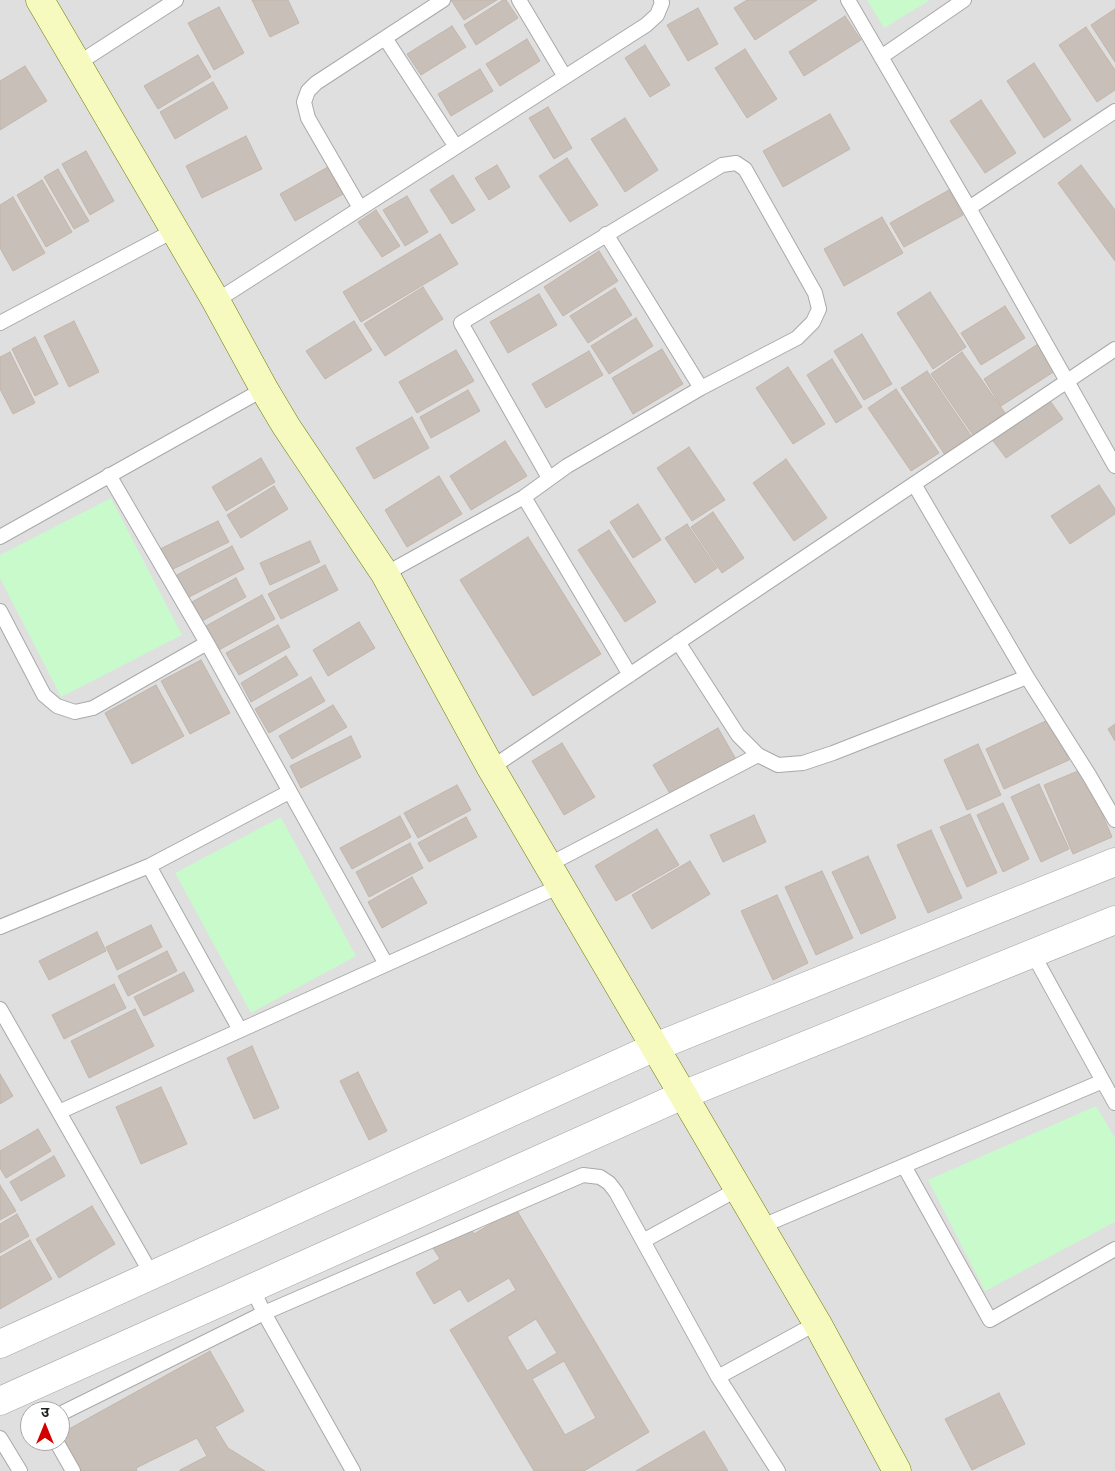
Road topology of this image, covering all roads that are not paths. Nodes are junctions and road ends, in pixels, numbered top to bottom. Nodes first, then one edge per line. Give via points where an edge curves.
1 (40, 0) edge
2 (176, 0) edge
3 (443, 0) edge
4 (519, 0) edge
5 (661, 0) edge
6 (848, 0) edge
7 (964, 0) edge
8 (385, 38) junction
9 (881, 57) junction
10 (77, 64) junction
11 (565, 77) junction
12 (1115, 111) edge
13 (456, 147) junction
14 (360, 208) junction
15 (969, 208) junction
16 (175, 230) junction
17 (606, 234) junction
18 (216, 301) junction
19 (0, 323) edge
20 (1115, 349) edge
21 (1068, 381) junction
22 (264, 388) junction
23 (700, 388) junction
24 (1115, 466) edge
25 (110, 475) junction
26 (549, 478) junction
27 (914, 484) junction
28 (524, 496) junction
29 (0, 537) edge
30 (385, 574) junction
31 (0, 611) edge
32 (678, 642) junction
33 (207, 643) junction
34 (630, 675) junction
35 (1028, 678) junction
36 (758, 755) junction
37 (491, 768) junction
38 (290, 792) junction
39 (1115, 820) edge
40 (1115, 862) edge
41 (149, 866) junction
42 (554, 876) junction
43 (1115, 920) edge
44 (0, 927) edge
45 (1033, 954) junction
46 (386, 964) junction
47 (0, 1009) edge
48 (240, 1030) junction
49 (655, 1047) junction
50 (1103, 1081) junction
51 (683, 1095) junction
52 (1115, 1103) edge
53 (58, 1112) junction
54 (904, 1166) junction
55 (738, 1189) junction
56 (760, 1226) junction
57 (643, 1241) junction
58 (1115, 1249) edge
59 (152, 1275) junction
60 (252, 1288) junction
61 (264, 1313) junction
62 (817, 1323) junction
63 (0, 1344) edge
64 (718, 1377) junction
65 (0, 1401) edge
66 (70, 1409) edge
67 (0, 1438) edge
68 (62, 1451) edge
69 (20, 1471) edge
70 (73, 1471) edge
71 (353, 1471) edge
72 (778, 1471) edge
73 (897, 1471) edge

1 - 10 street
2 - 10 lane
3 - 8 lane
4 - 11 lane
5 - 11 lane via 657,15 646,25
6 - 9 lane
7 - 9 lane
8 - 13 lane
8 - 14 lane via 316,83 304,102 308,118
9 - 15 lane
10 - 16 street
11 - 13 lane
12 - 15 lane
13 - 14 lane
14 - 18 lane
15 - 21 lane
16 - 18 street
16 - 19 lane
17 - 23 lane
17 - 23 lane via 722,165 736,162 745,169 815,293 819,309 813,322 796,338
17 - 26 lane via 461,323
18 - 22 street
20 - 21 lane
21 - 24 lane
21 - 27 lane
22 - 25 lane
22 - 30 street
23 - 26 lane
25 - 29 lane
25 - 33 lane
26 - 28 lane
27 - 32 lane
27 - 35 lane
28 - 30 lane
28 - 34 lane
30 - 37 street
31 - 33 lane via 44,695 57,706 75,712 93,708
32 - 34 lane
32 - 36 lane via 738,735
33 - 38 lane
34 - 37 lane
35 - 36 lane via 803,763 778,765
35 - 39 lane
36 - 42 lane
37 - 42 street
38 - 41 lane
38 - 46 lane
40 - 49 street
41 - 44 lane
41 - 48 lane
42 - 46 lane
42 - 49 street
43 - 45 street
45 - 50 lane
45 - 51 street
46 - 48 lane
47 - 53 lane
48 - 53 lane
49 - 51 street
49 - 59 street
50 - 52 lane
50 - 54 lane
51 - 55 street
51 - 60 street
53 - 59 lane
54 - 56 lane
54 - 58 lane via 990,1320
55 - 56 street
55 - 57 lane
56 - 62 street
57 - 61 lane via 609,1183 600,1177 583,1175
57 - 64 lane
59 - 63 street
60 - 61 lane
60 - 65 street
61 - 66 lane
61 - 71 lane
62 - 64 lane
62 - 73 street
64 - 72 lane
67 - 69 lane
68 - 70 lane

